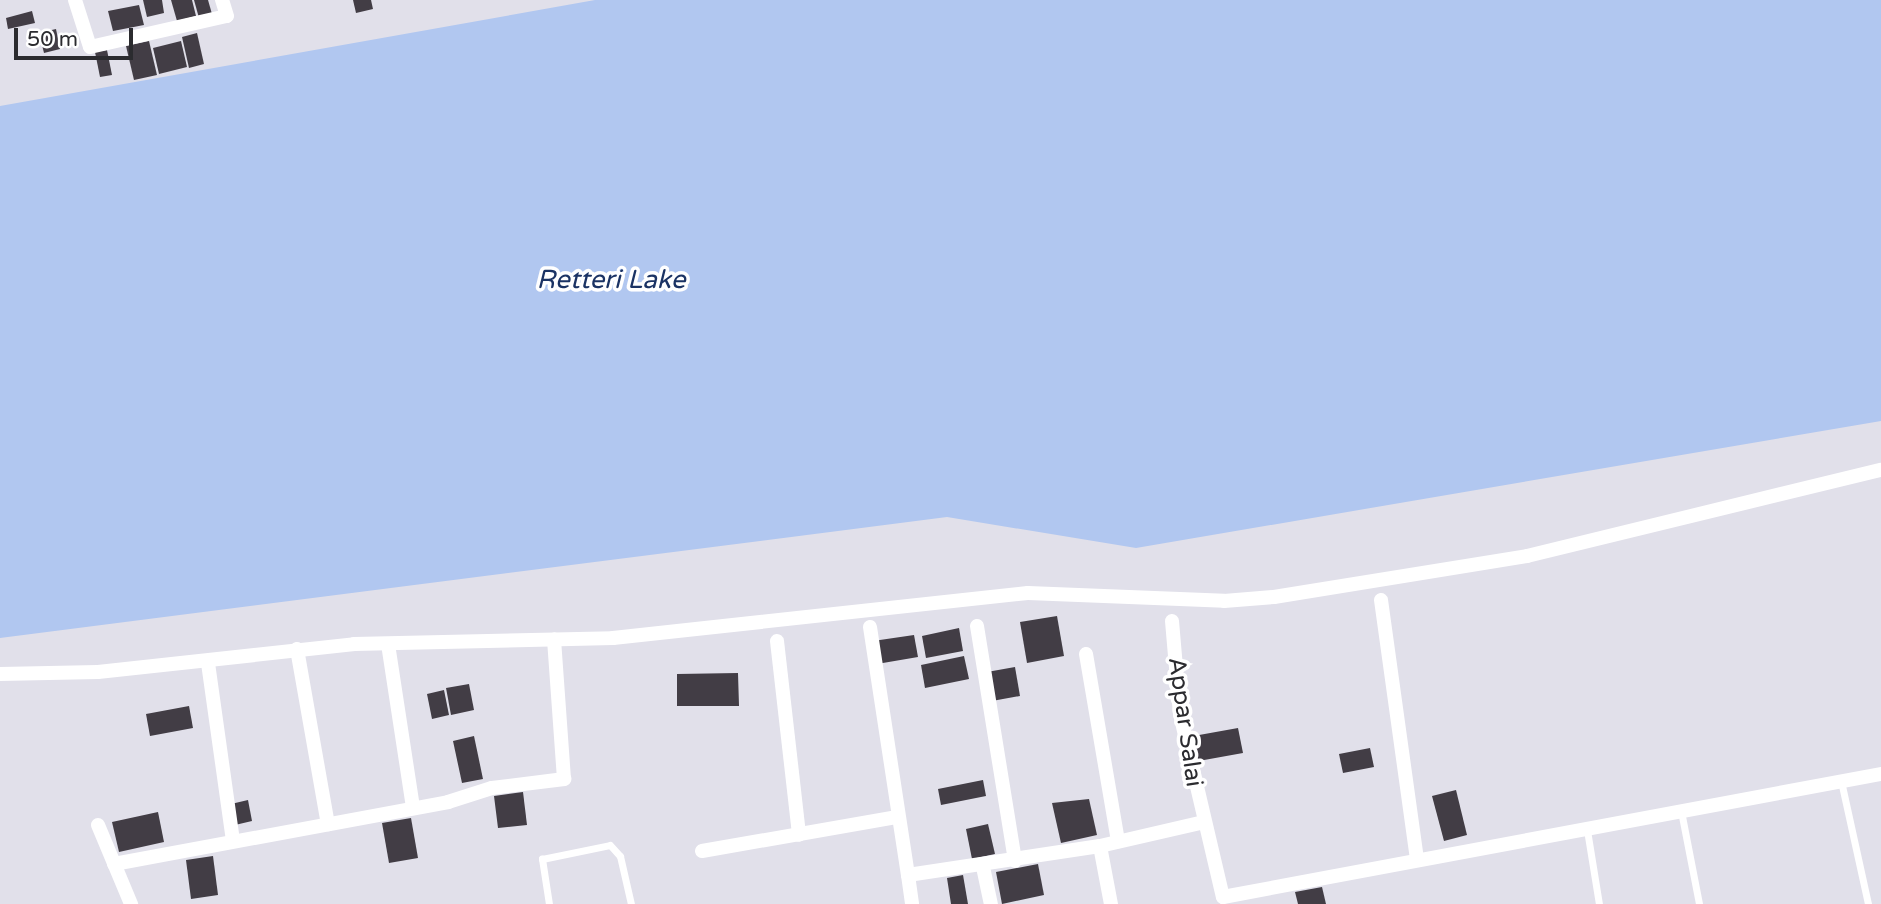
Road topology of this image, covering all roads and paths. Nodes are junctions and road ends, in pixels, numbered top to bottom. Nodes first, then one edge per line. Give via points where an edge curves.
1 (75, 0) edge
2 (222, 0) edge
3 (1881, 470) edge
4 (1381, 600) dead end
5 (1172, 621) dead end
6 (977, 626) dead end
7 (870, 627) dead end
8 (554, 639) junction
9 (777, 641) dead end
10 (388, 643) junction
11 (297, 649) junction
12 (1086, 654) dead end
13 (208, 663) junction
14 (0, 674) edge
15 (1881, 774) edge
16 (1841, 781) junction
17 (413, 808) junction
18 (1681, 810) junction
19 (896, 817) junction
20 (1200, 822) junction
21 (328, 824) junction
22 (98, 825) dead end
23 (1586, 825) junction
24 (799, 835) junction
25 (233, 840) junction
26 (1118, 841) junction
27 (1100, 846) junction
28 (702, 851) dead end
29 (1417, 858) junction
30 (1015, 861) junction
31 (114, 864) junction
32 (983, 867) junction
33 (908, 875) junction
34 (1224, 900) edge
35 (131, 904) edge
36 (549, 904) edge
37 (631, 904) edge
38 (912, 904) edge
39 (991, 904) edge
40 (1111, 904) edge
41 (1599, 904) edge
42 (1699, 904) edge
43 (1868, 904) edge

1 - 2 street via 90,47 227,16
3 - 8 street via 1527,556 1274,597 1224,601 1028,593 768,624
4 - 29 street
5 - 20 street, Appar Salai via 1180,714
6 - 30 street
7 - 19 street
8 - 10 street
8 - 17 street via 564,779 492,788
9 - 24 street
10 - 11 street
10 - 17 street
11 - 13 street
11 - 21 street
12 - 26 street
13 - 14 street
13 - 25 street
15 - 16 street
16 - 18 street
16 - 43 lane
17 - 21 street
18 - 23 street
18 - 42 lane
19 - 24 street
19 - 33 street
20 - 26 street
20 - 34 street, Appar Salai
21 - 25 street
22 - 31 street
23 - 29 street
23 - 41 lane
24 - 28 street
25 - 31 street
26 - 27 street
27 - 30 street
27 - 40 street
29 - 34 street
30 - 32 street
31 - 35 street
32 - 33 street
32 - 39 street
33 - 38 street
36 - 37 lane via 542,859 611,845 620,856

